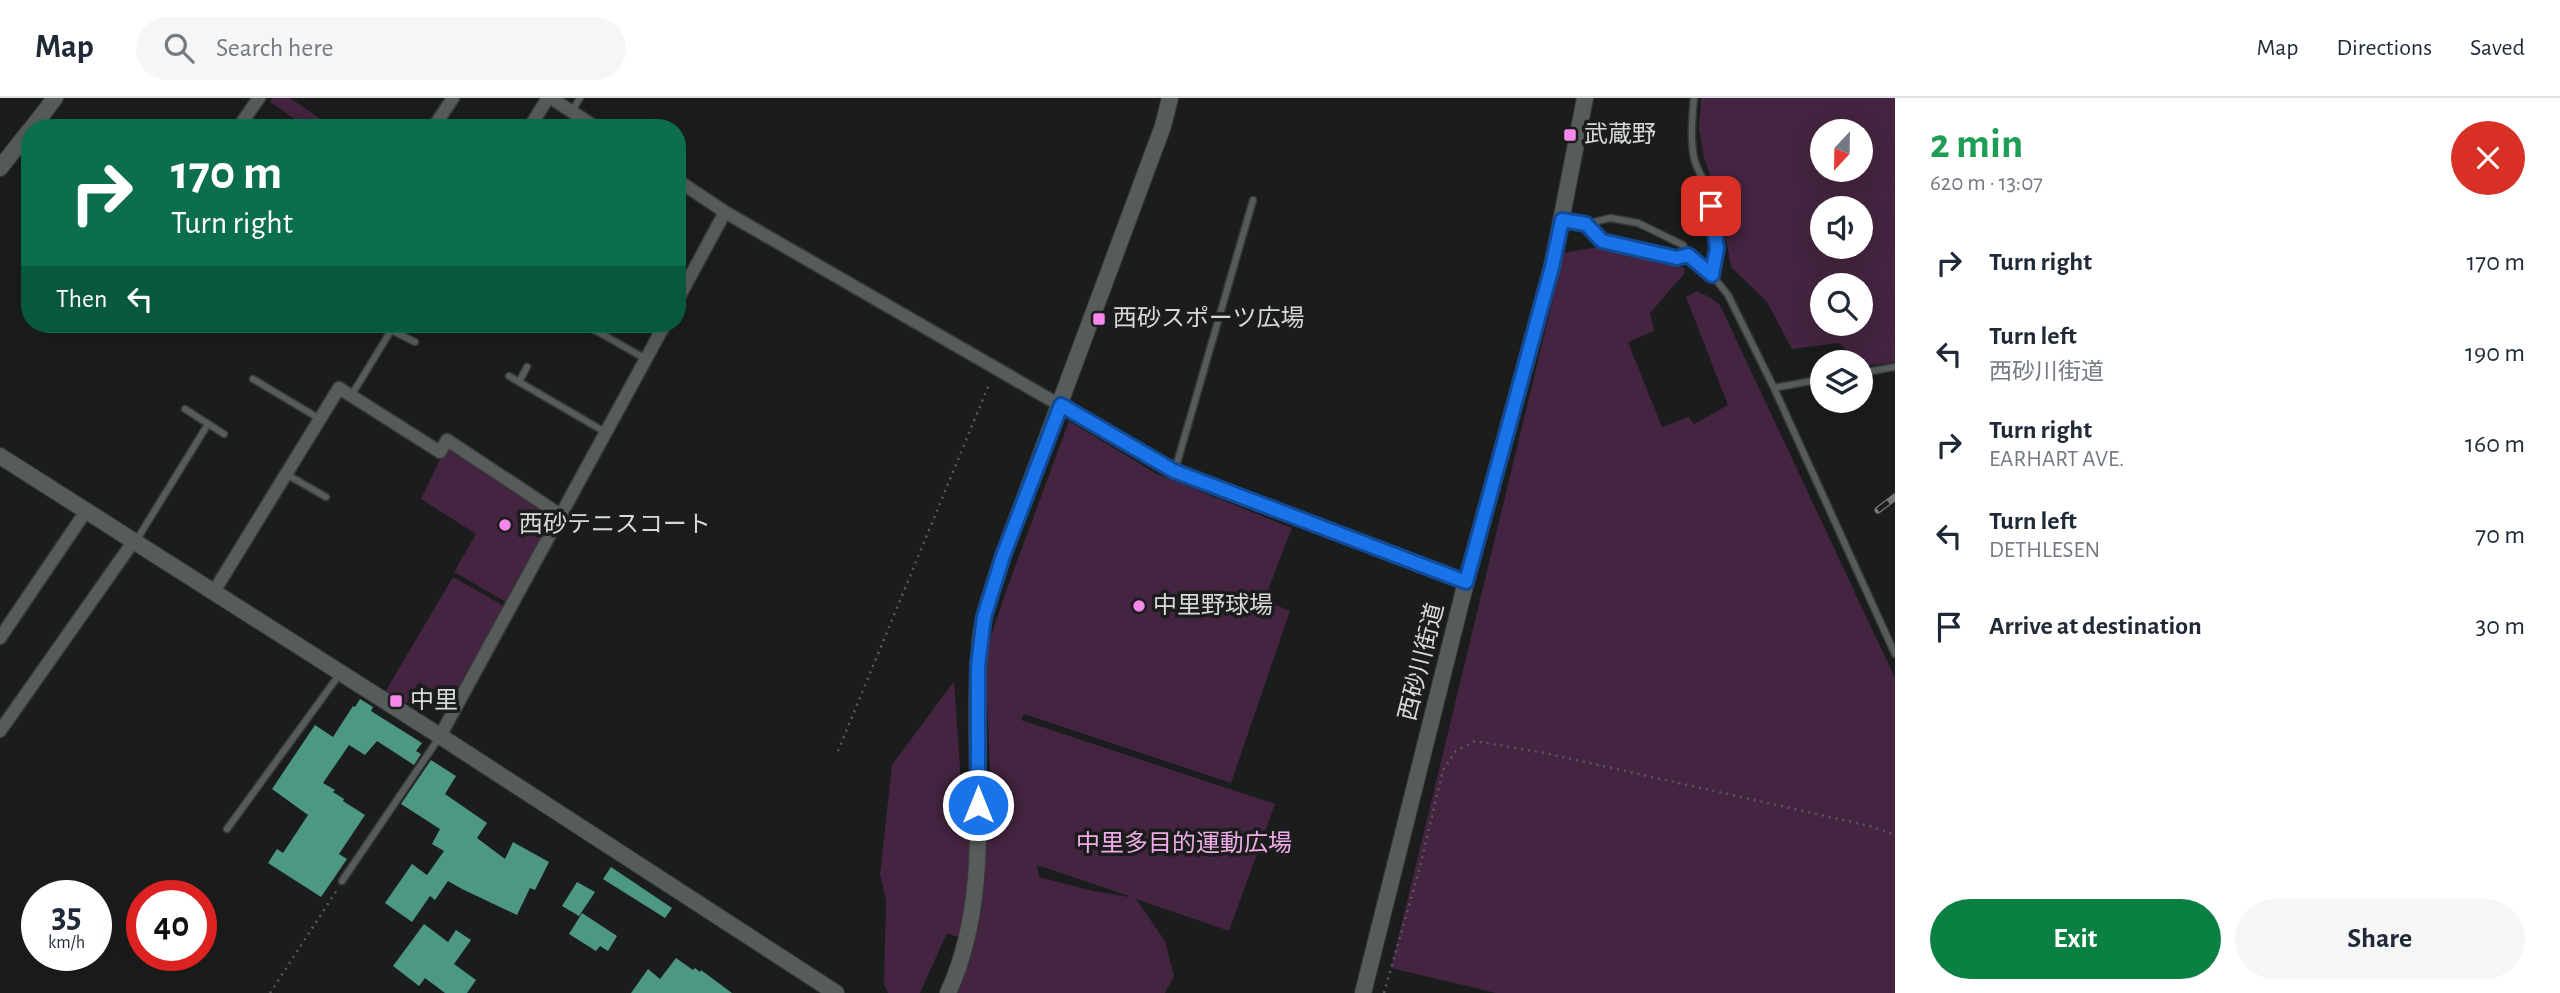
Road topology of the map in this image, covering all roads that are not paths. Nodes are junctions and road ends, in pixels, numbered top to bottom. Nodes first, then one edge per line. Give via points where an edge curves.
1 (55, 98) edge
2 (259, 98) edge
3 (453, 98) edge
4 (550, 98) edge
5 (580, 98) edge
6 (1170, 98) edge
7 (1585, 98) edge
8 (1694, 98) edge
9 (572, 111) junction
10 (39, 119) edge
11 (245, 119) edge
12 (439, 119) edge
13 (535, 119) edge
14 (584, 119) edge
15 (21, 142) edge
16 (0, 168) edge
17 (686, 186) edge
18 (1253, 200) dead end
19 (725, 212) junction
20 (1562, 220) junction
21 (1586, 224) junction
22 (1688, 255) junction
23 (1712, 275) junction
24 (686, 284) edge
25 (389, 333) edge
26 (402, 333) edge
27 (600, 333) edge
28 (660, 333) edge
29 (415, 342) dead end
30 (646, 359) junction
31 (527, 367) dead end
32 (1895, 367) edge
33 (1873, 371) edge
34 (509, 376) dead end
35 (253, 379) dead end
36 (1810, 381) edge
37 (519, 382) junction
38 (1773, 388) junction
39 (352, 396) junction
40 (1061, 405) junction
41 (185, 409) dead end
42 (320, 419) junction
43 (208, 424) junction
44 (606, 433) junction
45 (224, 434) dead end
46 (0, 456) edge
47 (1174, 471) junction
48 (286, 474) junction
49 (326, 498) dead end
50 (86, 511) junction
51 (562, 516) junction
52 (134, 542) junction
53 (1466, 582) junction
54 (214, 593) junction
55 (0, 638) edge
56 (1895, 654) edge
57 (340, 673) junction
58 (0, 731) edge
59 (440, 736) junction
60 (227, 829) dead end
61 (342, 881) road end
62 (835, 993) edge
63 (948, 993) edge
64 (1363, 993) edge

1 - 10 street
2 - 11 street
3 - 12 street
4 - 9 street
4 - 13 street
5 - 9 lane
6 - 40 street
7 - 20 street, 西砂川街道
8 - 23 lane via 1694,159 1715,221
9 - 14 street
15 - 16 street
17 - 19 street
18 - 47 lane
19 - 24 street
19 - 40 street
20 - 21 lane
20 - 53 street, 西砂川街道
21 - 22 lane via 1602,241 1677,258
21 - 22 lane via 1610,218 1638,223 1683,245
22 - 23 lane
23 - 38 lane via 1728,295
25 - 39 lane
26 - 29 lane
27 - 30 lane
28 - 30 street
30 - 44 street
31 - 37 lane
32 - 33 lane
34 - 37 lane
35 - 42 lane
36 - 38 lane
37 - 44 lane
38 - 56 lane
39 - 42 street via 339,388
39 - 51 street via 440,452 447,440
40 - 47 street
40 - 63 street via 984,617 978,665 978,848 970,928
41 - 43 lane
42 - 48 street
43 - 45 lane
43 - 52 lane
44 - 51 street
46 - 50 street
47 - 53 street
48 - 49 lane
48 - 54 street
50 - 52 street
50 - 55 street
51 - 59 street
52 - 54 street
52 - 58 street
53 - 64 street, 西砂川街道
54 - 57 street
57 - 59 street
57 - 60 lane
59 - 61 lane
59 - 62 street

